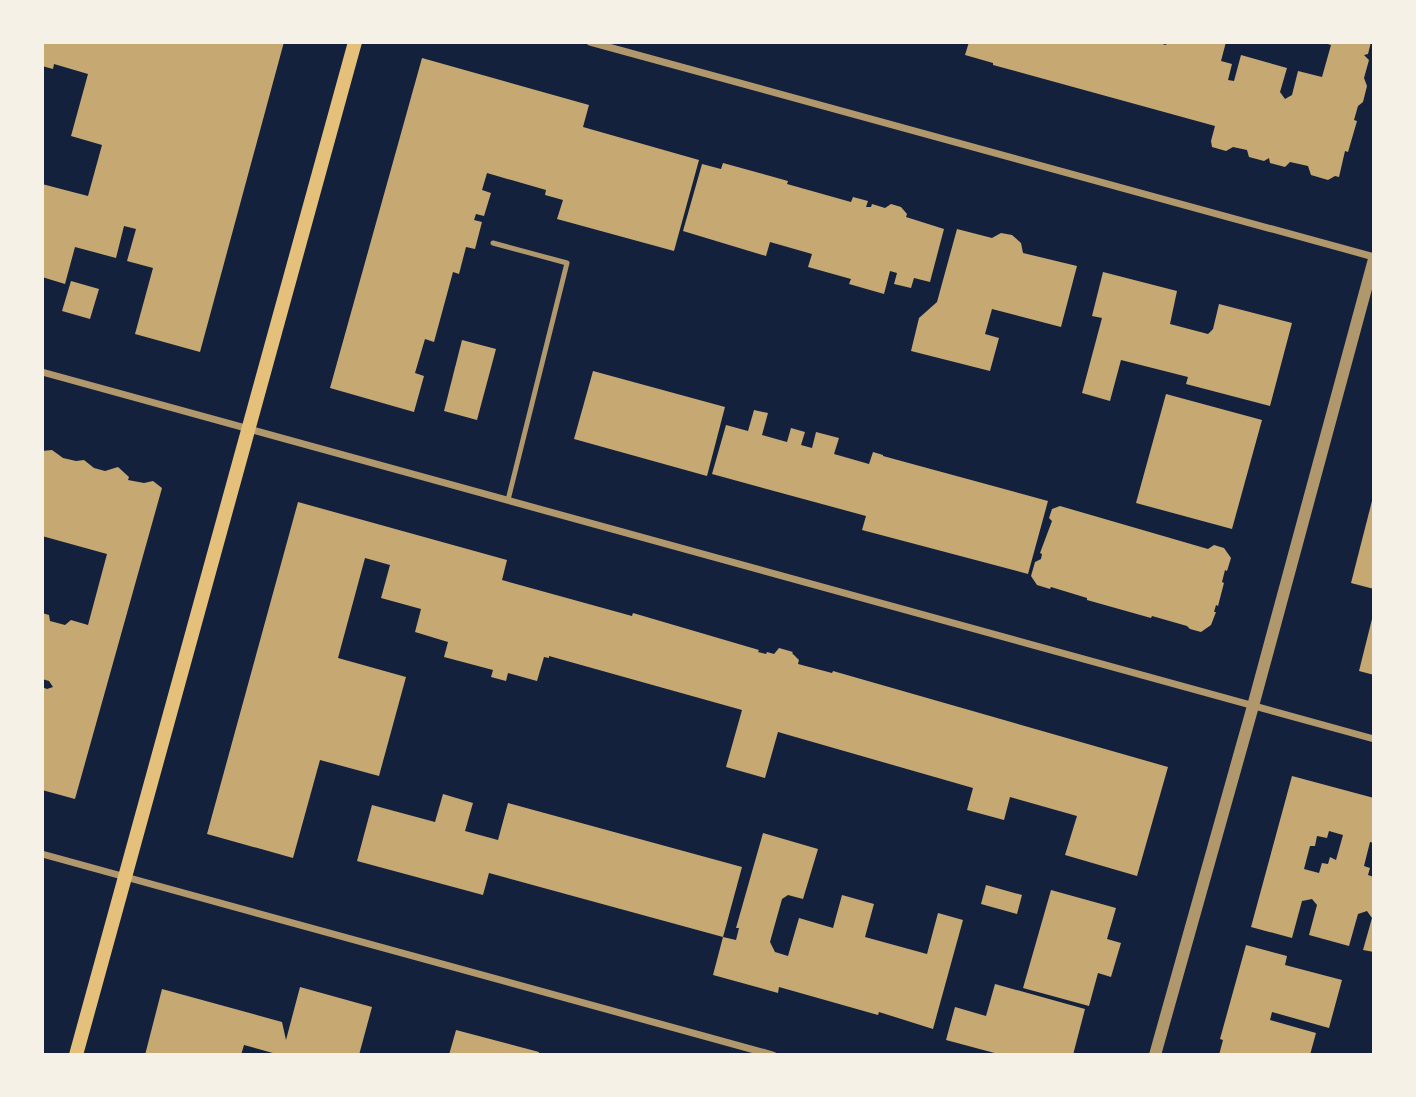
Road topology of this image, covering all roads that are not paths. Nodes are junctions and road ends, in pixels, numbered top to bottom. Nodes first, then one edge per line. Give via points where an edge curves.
1 (355, 42) edge
2 (590, 42) edge
3 (494, 243) dead end
4 (1374, 258) edge
5 (42, 372) edge
6 (248, 429) junction
7 (508, 500) junction
8 (1253, 706) junction
9 (1374, 739) edge
10 (42, 853) edge
11 (125, 877) junction
12 (76, 1055) edge
13 (773, 1055) edge
14 (1155, 1055) edge

1 - 6 main road
2 - 4 street
3 - 7 lane via 567,263
4 - 8 street
5 - 6 street
6 - 7 street
6 - 11 main road
7 - 8 street
8 - 9 street
8 - 14 street
10 - 11 street
11 - 12 main road
11 - 13 street

